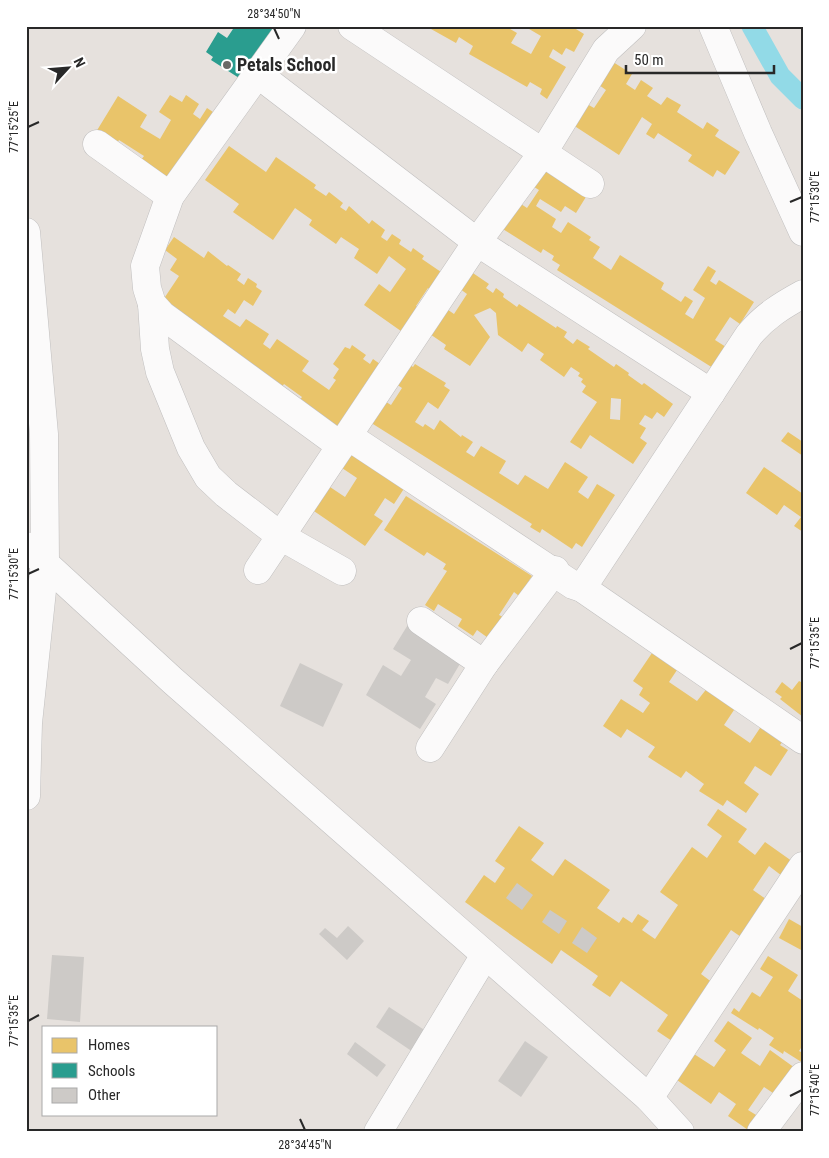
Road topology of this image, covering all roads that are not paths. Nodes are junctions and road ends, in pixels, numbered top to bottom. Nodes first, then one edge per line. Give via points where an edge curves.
1 (292, 26) edge
2 (352, 26) edge
3 (632, 26) edge
4 (713, 26) edge
5 (258, 75) junction
6 (97, 144) dead end
7 (544, 151) junction
8 (590, 184) dead end
9 (170, 196) junction
10 (26, 232) edge
11 (803, 232) edge
12 (477, 242) junction
13 (803, 294) edge
14 (152, 304) junction
15 (711, 393) junction
16 (345, 441) junction
17 (282, 537) junction
18 (36, 554) edge
19 (258, 570) dead end
20 (554, 570) junction
21 (342, 571) dead end
22 (582, 588) junction
23 (421, 621) dead end
24 (484, 664) junction
25 (803, 740) edge
26 (430, 748) dead end
27 (26, 796) edge
28 (803, 866) edge
29 (485, 955) junction
30 (803, 1076) edge
31 (649, 1098) junction
32 (378, 1132) edge
33 (680, 1132) edge
34 (761, 1132) edge

1 - 5 street
2 - 7 street
3 - 7 street via 606,50
4 - 11 street
5 - 9 street
5 - 12 street
6 - 9 street
7 - 8 street
7 - 12 street
9 - 14 street via 145,266
10 - 18 street via 44,434
12 - 15 street
12 - 16 street
13 - 15 street via 760,322
14 - 16 street via 162,315
14 - 17 street via 154,349 160,372 198,462 208,478
15 - 22 street
16 - 17 street
16 - 20 street
17 - 19 street
17 - 21 street
18 - 27 street
18 - 29 street via 173,681
20 - 22 street
20 - 24 street
22 - 25 street
23 - 24 street
24 - 26 street
28 - 31 street
29 - 31 street
29 - 32 street
30 - 34 street
31 - 33 street

